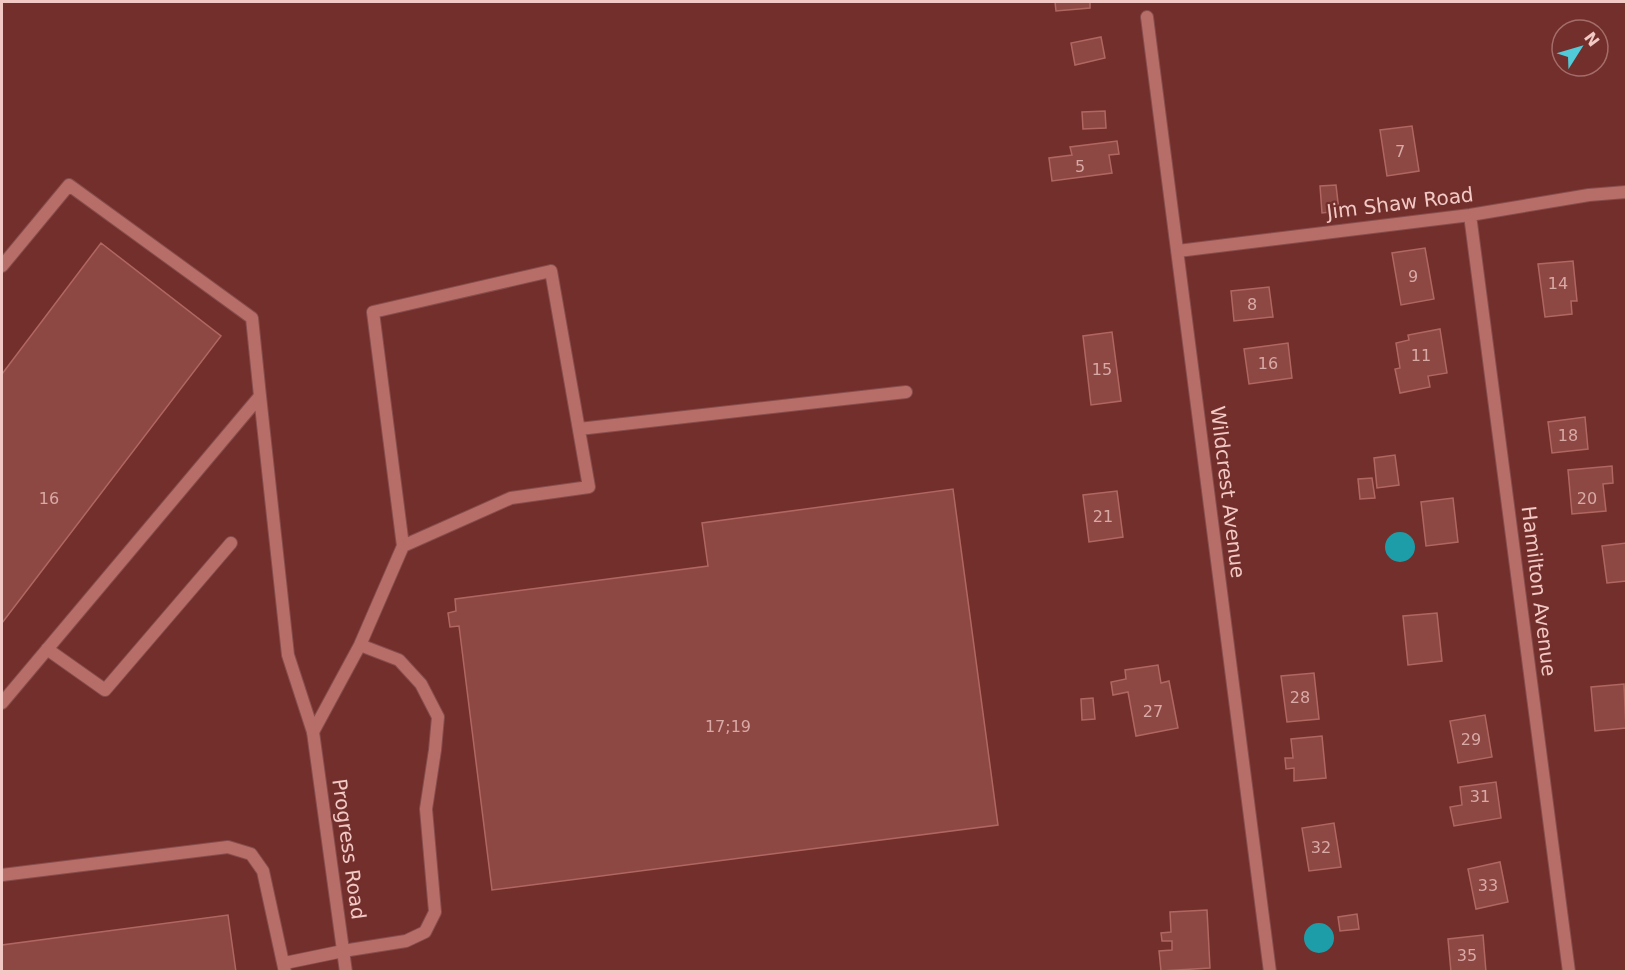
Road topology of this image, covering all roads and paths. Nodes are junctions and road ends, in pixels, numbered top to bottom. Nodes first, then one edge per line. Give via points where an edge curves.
1 (1147, 17) dead end
2 (1626, 192) edge
3 (1470, 215) junction
4 (1178, 250) junction
5 (2, 266) edge
6 (906, 392) dead end
7 (260, 396) junction
8 (579, 429) junction
9 (231, 543) dead end
10 (403, 546) junction
11 (360, 645) junction
12 (47, 649) junction
13 (2, 703) edge
14 (313, 732) junction
15 (2, 875) edge
16 (343, 951) junction
17 (285, 967) edge
18 (346, 972) edge
19 (1270, 972) edge
20 (1569, 972) edge

1 - 4 street, Wildcrest Avenue
2 - 3 street, Jim Shaw Road
3 - 4 street, Jim Shaw Road
3 - 20 street, Hamilton Avenue
4 - 19 street, Wildcrest Avenue
5 - 7 street, Progress Road via 69,185 252,318
6 - 8 street
7 - 12 street
7 - 14 street, Progress Road via 288,655
8 - 10 street via 590,487 511,498
8 - 10 street via 551,271 374,312
9 - 12 street via 105,690
10 - 11 street
11 - 14 street
11 - 16 street via 399,660 422,684 438,717 426,809 435,912 425,932 406,941
12 - 13 street
14 - 16 street, Progress Road
15 - 17 street via 228,847 251,854 263,871
16 - 17 street
16 - 18 street, Progress Road

